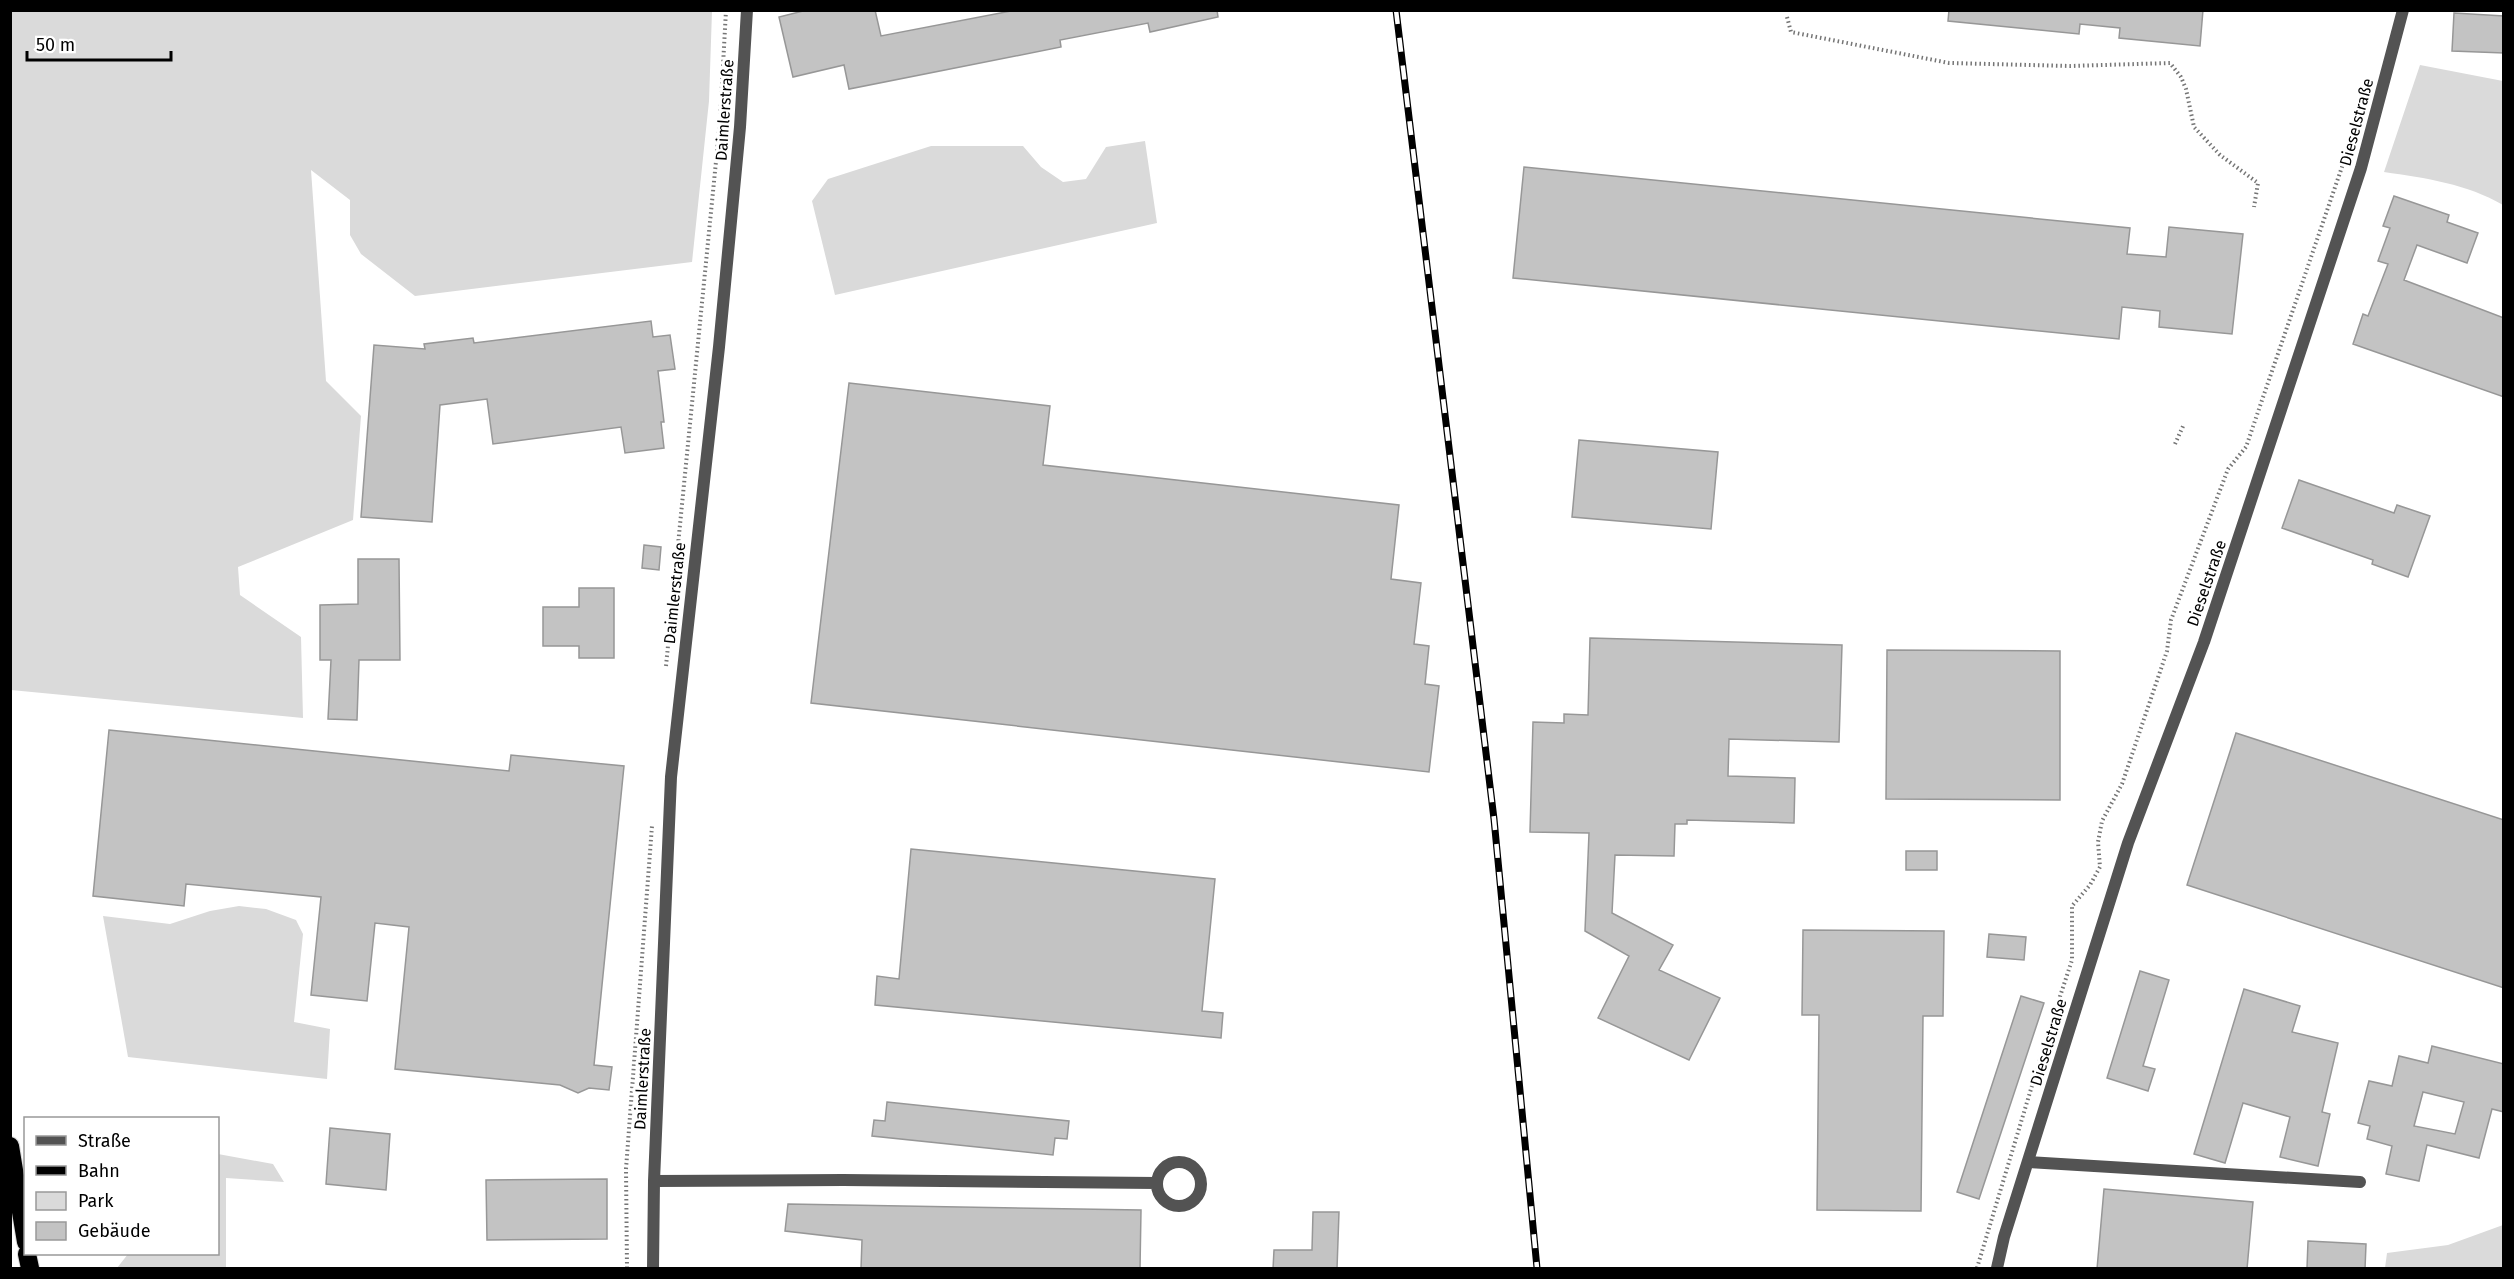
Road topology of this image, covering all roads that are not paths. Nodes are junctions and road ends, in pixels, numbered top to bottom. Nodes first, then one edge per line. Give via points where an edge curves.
1 (747, 10) edge
2 (2403, 10) edge
3 (10, 1146) edge
4 (2029, 1162) junction
5 (654, 1180) junction
6 (2360, 1182) dead end
7 (1157, 1183) dead end
8 (24, 1230) edge
9 (653, 1269) edge
10 (1997, 1269) edge

1 - 5 street, Daimlerstraße via 719,347 671,777
2 - 4 street, Dieselstraße via 2361,168 2204,642 2128,843
3 - 8 highway
4 - 6 street
4 - 10 street, Dieselstraße
5 - 7 street
5 - 9 street, Daimlerstraße

